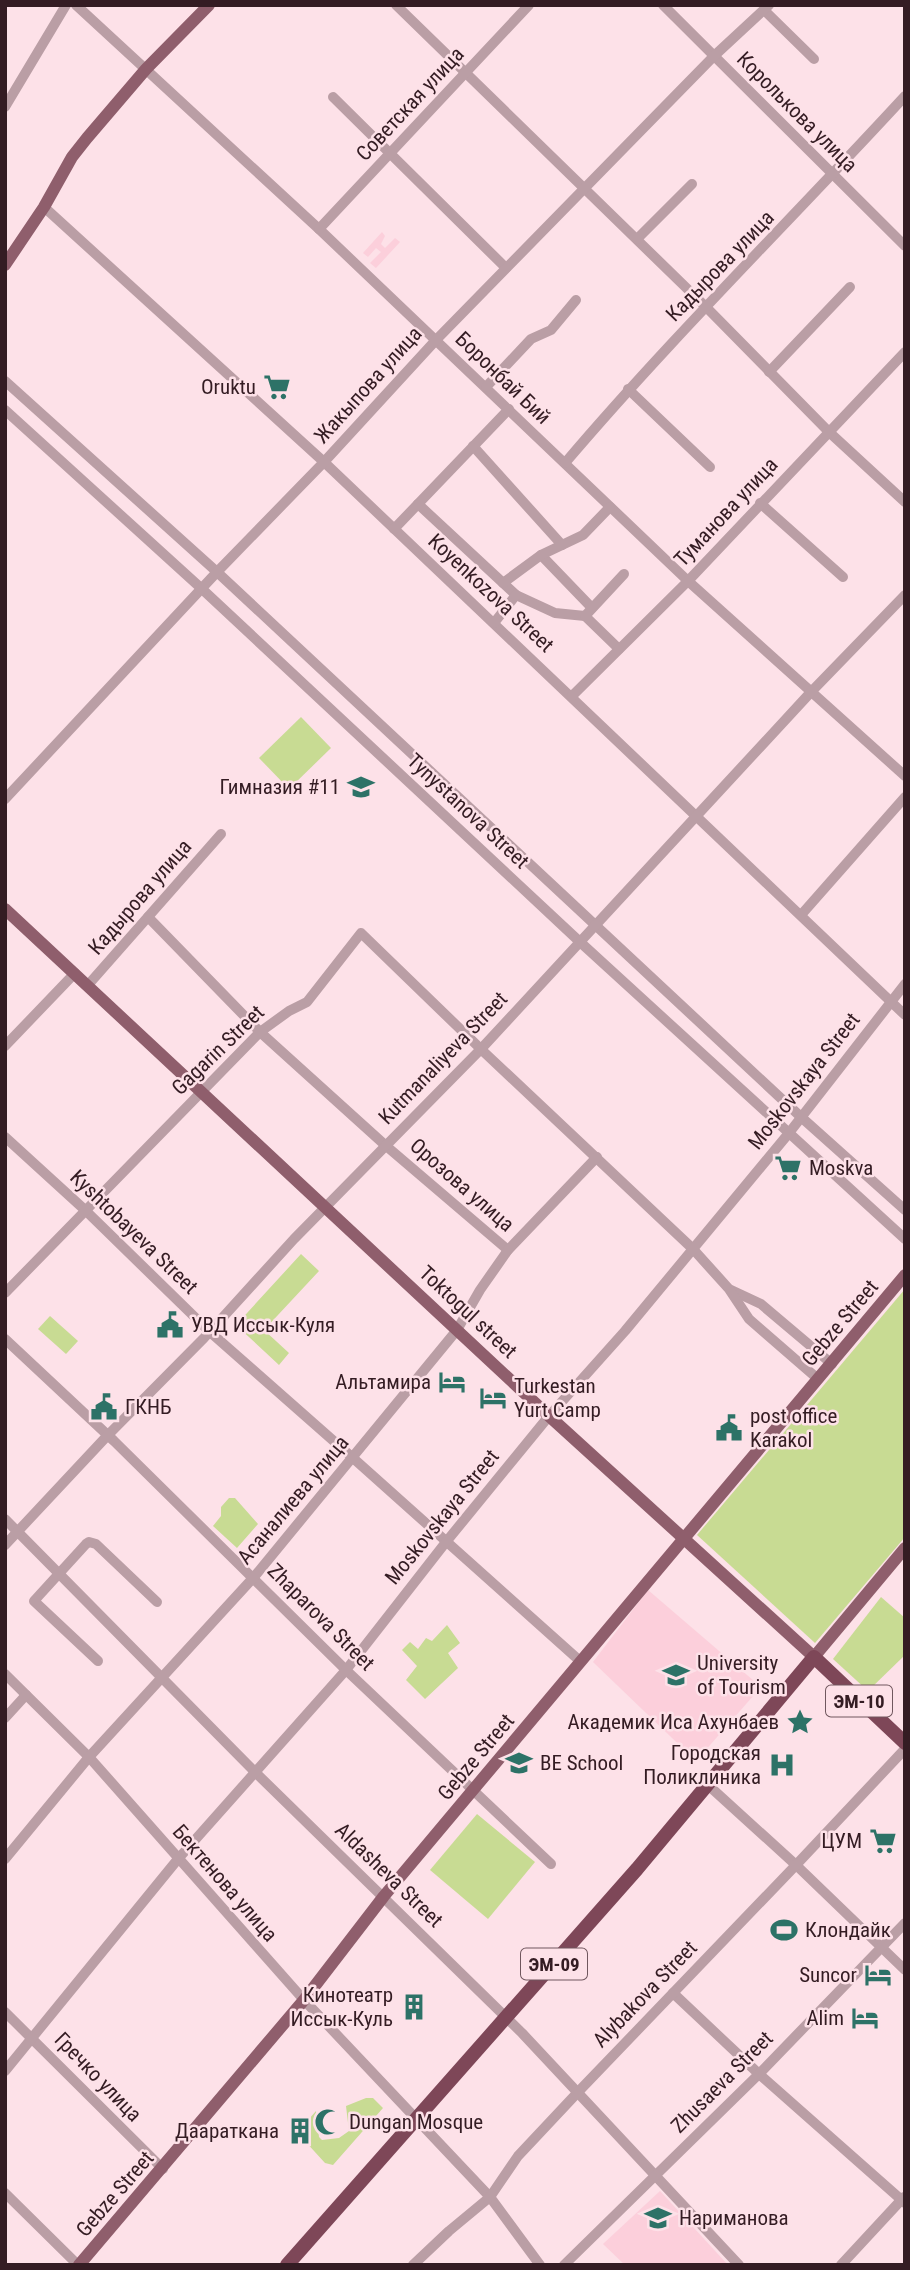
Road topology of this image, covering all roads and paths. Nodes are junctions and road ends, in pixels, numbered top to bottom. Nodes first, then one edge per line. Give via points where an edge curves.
1 (66, 5) edge
2 (76, 5) edge
3 (209, 5) edge
4 (396, 5) edge
5 (528, 5) edge
6 (663, 5) edge
7 (766, 7) edge
8 (714, 56) junction
9 (814, 59) dead end
10 (146, 69) junction
11 (466, 72) junction
12 (905, 96) edge
13 (333, 97) dead end
14 (5, 107) edge
15 (390, 153) junction
16 (833, 174) junction
17 (692, 184) dead end
18 (585, 189) junction
19 (44, 207) junction
20 (319, 229) junction
21 (637, 239) junction
22 (905, 246) edge
23 (5, 265) edge
24 (506, 268) junction
25 (850, 287) dead end
26 (576, 300) dead end
27 (707, 307) junction
28 (436, 340) junction
29 (905, 352) edge
30 (769, 372) junction
31 (5, 381) edge
32 (486, 387) junction
33 (628, 389) junction
34 (509, 409) junction
35 (5, 410) edge
36 (829, 432) junction
37 (473, 446) junction
38 (324, 462) junction
39 (565, 463) junction
40 (710, 467) dead end
41 (905, 502) edge
42 (760, 503) junction
43 (418, 504) junction
44 (610, 507) junction
45 (394, 529) junction
46 (562, 545) junction
47 (541, 555) junction
48 (217, 572) junction
49 (624, 574) dead end
50 (843, 577) dead end
51 (688, 581) junction
52 (503, 583) junction
53 (202, 589) junction
54 (516, 595) junction
55 (905, 595) edge
56 (588, 612) junction
57 (494, 623) junction
58 (619, 649) junction
59 (811, 692) junction
60 (572, 696) junction
61 (905, 776) edge
62 (905, 797) edge
63 (5, 799) edge
64 (696, 818) junction
65 (221, 834) dead end
66 (5, 909) edge
67 (801, 915) junction
68 (148, 917) junction
69 (596, 926) junction
70 (580, 942) junction
71 (75, 973) junction
72 (905, 984) edge
73 (88, 985) junction
74 (890, 1001) junction
75 (905, 1015) edge
76 (260, 1032) junction
77 (5, 1046) edge
78 (481, 1049) junction
79 (202, 1091) junction
80 (801, 1117) junction
81 (789, 1133) junction
82 (5, 1137) edge
83 (385, 1145) junction
84 (597, 1157) junction
85 (324, 1207) junction
86 (85, 1210) junction
87 (905, 1210) edge
88 (905, 1239) edge
89 (693, 1249) junction
90 (508, 1250) junction
91 (905, 1275) edge
92 (729, 1289) junction
93 (5, 1293) edge
94 (457, 1329) junction
95 (209, 1332) junction
96 (5, 1339) edge
97 (832, 1364) junction
98 (818, 1379) junction
99 (549, 1416) junction
100 (107, 1436) junction
101 (353, 1458) junction
102 (5, 1520) edge
103 (18, 1533) junction
104 (685, 1539) junction
105 (446, 1542) junction
106 (5, 1545) edge
107 (905, 1548) edge
108 (60, 1572) junction
109 (254, 1577) junction
110 (157, 1602) dead end
111 (814, 1657) junction
112 (98, 1661) dead end
113 (580, 1661) junction
114 (346, 1670) junction
115 (5, 1674) edge
116 (163, 1678) junction
117 (26, 1695) junction
118 (5, 1718) edge
119 (905, 1743) edge
120 (905, 1749) edge
121 (89, 1756) junction
122 (256, 1773) junction
123 (708, 1786) junction
124 (473, 1790) junction
125 (5, 1858) edge
126 (178, 1859) junction
127 (551, 1864) dead end
128 (796, 1865) junction
129 (384, 1896) junction
130 (905, 1923) edge
131 (881, 1948) junction
132 (905, 1970) edge
133 (673, 1993) junction
134 (304, 2000) junction
135 (5, 2012) edge
136 (506, 2017) junction
137 (33, 2038) junction
138 (5, 2071) edge
139 (759, 2074) junction
140 (579, 2091) junction
141 (415, 2119) junction
142 (163, 2169) junction
143 (656, 2175) junction
144 (5, 2193) edge
145 (490, 2197) junction
146 (904, 2200) edge
147 (78, 2265) edge
148 (287, 2265) edge
149 (413, 2265) edge
150 (540, 2265) edge
151 (564, 2265) edge
152 (740, 2265) edge
153 (841, 2265) edge

1 - 14 street
2 - 10 street, Боронбай Бий
3 - 10 main road
4 - 11 street
5 - 11 street, Советская улица
6 - 8 street, Королькова улица
7 - 8 street, Жакыпова улица
7 - 9 street
8 - 16 street, Королькова улица
8 - 18 street, Жакыпова улица
10 - 19 main road via 72,157
10 - 20 street, Боронбай Бий
11 - 15 street, Советская улица
11 - 18 street
12 - 16 street, Кадырова улица
13 - 15 street
15 - 20 street, Советская улица
15 - 24 street
16 - 22 street, Королькова улица
16 - 27 street, Кадырова улица
17 - 21 street
18 - 21 street
18 - 24 street, Жакыпова улица
19 - 23 main road
19 - 38 street, Koyenkozova Street
20 - 28 street, Боронбай Бий
21 - 27 street
24 - 28 street, Жакыпова улица
25 - 30 street
26 - 32 street via 551,330 531,339
27 - 30 street
27 - 33 street, Кадырова улица
28 - 32 street, Боронбай Бий
28 - 38 street, Жакыпова улица
29 - 36 street, Туманова улица
30 - 36 street
31 - 48 street, Tynystanova Street
32 - 34 street, Боронбай Бий
33 - 39 street, Кадырова улица
33 - 40 street
34 - 37 street
34 - 39 street, Боронбай Бий
35 - 53 street, Tynystanova Street
36 - 41 street
36 - 42 street, Туманова улица
37 - 43 street
37 - 46 street
38 - 45 street, Koyenkozova Street
38 - 48 street, Жакыпова улица
39 - 44 street, Боронбай Бий
42 - 50 street
42 - 51 street, Туманова улица
43 - 45 street
43 - 52 street
44 - 46 street via 583,535
44 - 51 street, Боронбай Бий
45 - 57 street, Koyenkozova Street
46 - 47 street
47 - 52 street
47 - 56 street
48 - 53 street, Жакыпова улица
48 - 69 street, Tynystanova Street
49 - 56 street
51 - 58 street, Туманова улица
51 - 59 street, Боронбай Бий
52 - 54 street
53 - 63 street, Жакыпова улица
53 - 70 street, Tynystanova Street
54 - 56 street via 555,613
54 - 57 street
55 - 59 street, Kutmanaliyeva Street
56 - 58 street
57 - 60 street, Koyenkozova Street
58 - 60 street, Туманова улица
59 - 61 street, Боронбай Бий
59 - 64 street, Kutmanaliyeva Street
60 - 64 street, Koyenkozova Street
62 - 67 street
64 - 67 street, Koyenkozova Street
64 - 69 street, Kutmanaliyeva Street
65 - 68 street, Кадырова улица
66 - 71 main road, Toktogul street
67 - 74 street, Koyenkozova Street
68 - 73 street, Кадырова улица
68 - 76 street, Орозова улица
69 - 70 street, Kutmanaliyeva Street
69 - 80 street, Tynystanova Street
70 - 78 street, Kutmanaliyeva Street
70 - 81 street, Tynystanova Street
71 - 73 main road, Toktogul street
71 - 77 street, Кадырова улица
72 - 74 street, Moskovskaya Street
73 - 79 main road, Toktogul street
74 - 75 street, Koyenkozova Street
74 - 80 street, Moskovskaya Street
76 - 78 street, Gagarin Street via 307,1002 361,933
76 - 79 street, Gagarin Street
76 - 83 street, Орозова улица
78 - 83 street, Kutmanaliyeva Street
78 - 84 street, Gagarin Street
79 - 85 main road, Toktogul street
79 - 86 street, Gagarin Street
80 - 81 street, Moskovskaya Street
80 - 87 street, Tynystanova Street
81 - 88 street, Tynystanova Street
81 - 89 street, Moskovskaya Street
82 - 86 street, Kyshtobayeva Street
83 - 85 street, Kutmanaliyeva Street
83 - 90 street, Орозова улица
84 - 89 street, Gagarin Street
84 - 90 street, Асаналиева улица
85 - 94 main road, Toktogul street
85 - 95 street, Kutmanaliyeva Street
86 - 93 street, Gagarin Street
86 - 95 street, Kyshtobayeva Street
89 - 92 street, Gagarin Street
89 - 99 street, Moskovskaya Street
90 - 94 street, Асаналиева улица
91 - 97 main road, Gebze Street
92 - 97 street, Gagarin Street via 761,1304
92 - 98 street, Gagarin Street via 748,1319
94 - 99 main road, Toktogul street
94 - 101 street, Асаналиева улица
95 - 100 street, Kutmanaliyeva Street
95 - 101 street, Kyshtobayeva Street
96 - 100 street, Zhaparova Street
97 - 98 main road, Gebze Street
98 - 104 main road, Gebze Street
99 - 104 main road, Toktogul street
99 - 105 street, Moskovskaya Street
100 - 103 street, Kutmanaliyeva Street
100 - 109 street, Zhaparova Street
101 - 105 street, Kyshtobayeva Street
101 - 109 street, Асаналиева улица
102 - 103 street, Aldasheva Street
103 - 106 street, Kutmanaliyeva Street
103 - 108 street, Aldasheva Street
104 - 111 main road, Toktogul street
104 - 113 main road, Gebze Street
105 - 113 street, Kyshtobayeva Street
105 - 114 street, Moskovskaya Street
107 - 111 main road
108 - 110 street via 93,1542
108 - 112 street via 34,1601
108 - 116 street, Aldasheva Street
109 - 114 street, Zhaparova Street
109 - 116 street, Асаналиева улица
111 - 119 highway, Toktogul street / ЭМ-10
111 - 123 highway, ЭМ-09
113 - 124 main road, Gebze Street
114 - 122 street, Moskovskaya Street
114 - 124 street, Zhaparova Street
115 - 117 street, Бектенова улица
116 - 121 street, Асаналиева улица
116 - 122 street, Aldasheva Street
117 - 118 street
117 - 121 street, Бектенова улица
120 - 128 street, Alybakova Street
121 - 125 street, Асаналиева улица
121 - 126 street, Бектенова улица
122 - 126 street, Moskovskaya Street
122 - 129 street, Aldasheva Street
123 - 128 street
123 - 136 highway, ЭМ-09
124 - 127 street, Zhaparova Street
124 - 129 main road, Gebze Street
126 - 134 street, Бектенова улица
126 - 137 street, Moskovskaya Street
128 - 131 street
128 - 133 street, Alybakova Street
129 - 134 main road, Gebze Street
129 - 136 street, Aldasheva Street
130 - 131 street, Zhusaeva Street
131 - 132 street
131 - 139 street, Zhusaeva Street
133 - 139 street
133 - 140 street, Alybakova Street
134 - 141 street, Бектенова улица
134 - 142 main road, Gebze Street
135 - 137 street, Гречко улица
136 - 140 street, Aldasheva Street
136 - 141 highway, ЭМ-09
137 - 138 street, Moskovskaya Street
137 - 142 street, Гречко улица
139 - 143 street, Zhusaeva Street
139 - 146 street
140 - 143 street, Aldasheva Street
140 - 145 street, Alybakova Street via 518,2156
141 - 145 street, Бектенова улица
141 - 148 highway, ЭМ-09
142 - 147 main road, Gebze Street
143 - 151 street, Zhusaeva Street
143 - 152 street, Aldasheva Street
144 - 147 street
145 - 149 street, Alybakova Street
145 - 150 street, Бектенова улица
146 - 153 street

